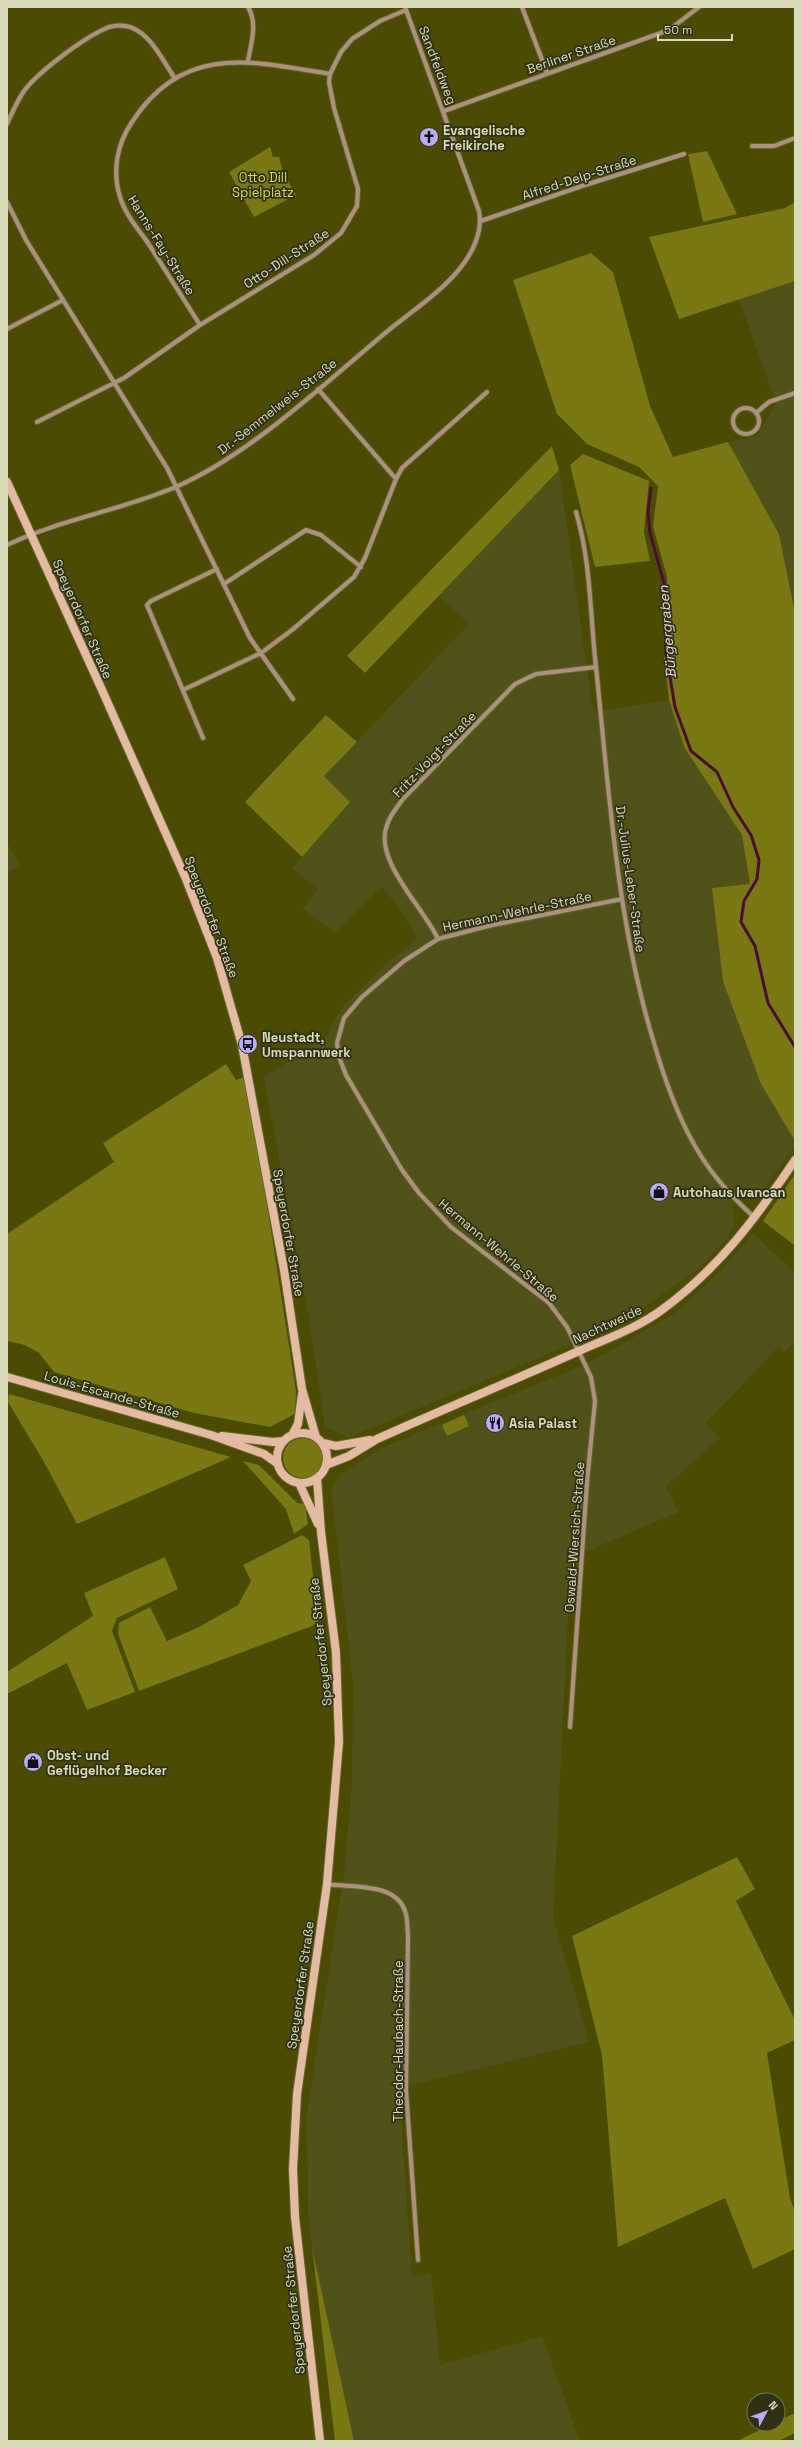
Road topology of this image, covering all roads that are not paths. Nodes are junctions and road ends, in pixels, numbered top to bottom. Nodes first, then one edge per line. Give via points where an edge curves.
1 (248, 7) edge
2 (522, 7) edge
3 (699, 7) edge
4 (406, 8) edge
5 (248, 61) junction
6 (547, 73) junction
7 (330, 74) junction
8 (174, 78) junction
9 (444, 111) junction
10 (7, 123) edge
11 (795, 138) edge
12 (752, 146) dead end
13 (684, 154) dead end
14 (7, 202) edge
15 (9, 213) edge
16 (481, 221) junction
17 (63, 300) junction
18 (200, 325) junction
19 (7, 329) edge
20 (115, 383) junction
21 (318, 389) junction
22 (488, 392) dead end
23 (795, 393) edge
24 (756, 413) junction
25 (37, 422) dead end
26 (396, 478) junction
27 (7, 482) edge
28 (177, 486) junction
29 (576, 512) dead end
30 (31, 534) junction
31 (7, 545) edge
32 (361, 567) junction
33 (217, 569) junction
34 (224, 584) junction
35 (261, 653) junction
36 (596, 667) junction
37 (183, 690) junction
38 (293, 699) dead end
39 (203, 738) dead end
40 (622, 899) junction
41 (438, 939) junction
42 (795, 1160) edge
43 (755, 1218) junction
44 (579, 1351) junction
45 (7, 1377) edge
46 (302, 1389) junction
47 (211, 1435) junction
48 (292, 1435) junction
49 (316, 1437) junction
50 (377, 1439) junction
51 (283, 1441) junction
52 (322, 1443) junction
53 (278, 1464) junction
54 (326, 1465) junction
55 (317, 1478) junction
56 (299, 1483) junction
57 (321, 1532) junction
58 (570, 1727) dead end
59 (327, 1884) junction
60 (418, 2260) dead end
61 (320, 2441) edge

1 - 5 street via 254,29
2 - 6 street
3 - 6 street, Berliner Straße via 669,30
4 - 7 street via 352,39 341,52
4 - 9 street, Sandfeldweg
5 - 7 street, Hanns-Fay-Straße
5 - 8 street, Hanns-Fay-Straße via 207,64
6 - 9 street, Berliner Straße
7 - 18 street, Otto-Dill-Straße via 334,108 358,189 357,206 353,216 341,233 324,248
8 - 10 street via 146,38 132,28 116,25 95,35 43,72 24,91
8 - 18 street, Hanns-Fay-Straße via 149,100 129,126 118,152 116,175 123,205
9 - 16 street, Sandfeldweg
11 - 12 street via 774,146
13 - 16 street, Alfred-Delp-Straße
14 - 15 street
15 - 17 street
16 - 21 street, Dr.-Semmelweis-Straße via 468,256 454,275
17 - 19 street
17 - 20 street
18 - 20 street, Otto-Dill-Straße
20 - 25 street, Otto-Dill-Straße
20 - 28 street
21 - 26 street
21 - 28 street, Dr.-Semmelweis-Straße via 238,451
22 - 26 street via 407,462
23 - 24 street via 770,402
24 - 24 street via 745,408 737,412 734,420 738,431 745,434 756,429 759,421
26 - 32 street
27 - 30 street, Speyerdorfer Straße
28 - 30 street, Dr.-Semmelweis-Straße
28 - 33 street
29 - 36 street, Dr.-Julius-Leber-Straße via 585,545
30 - 31 street, Dr.-Semmelweis-Straße
30 - 46 street, Speyerdorfer Straße via 186,879 235,1013 284,1270
32 - 34 street via 321,535 306,530
32 - 35 street via 347,584
33 - 34 street
33 - 37 street via 151,601 148,605
34 - 35 street via 250,638
35 - 37 street
35 - 38 street
36 - 40 street, Dr.-Julius-Leber-Straße
36 - 41 street, Fritz-Voigt-Straße via 536,674 515,684 394,811 386,825 384,836 387,856
37 - 39 street
40 - 41 street, Hermann-Wehrle-Straße via 488,926
40 - 43 street, Dr.-Julius-Leber-Straße via 640,1000 676,1105 700,1155 713,1175 730,1196
41 - 44 street, Hermann-Wehrle-Straße via 404,960 354,1006 344,1018 339,1031 339,1057 364,1106 402,1170 419,1193 451,1227 549,1303 568,1327
42 - 43 street, Nachtweide
43 - 44 street, Nachtweide via 722,1259 663,1310 623,1332
44 - 50 street, Nachtweide
44 - 58 street, Oswald-Wiersich-Straße via 591,1377 595,1401
45 - 47 street, Louis-Escande-Straße
46 - 48 street, Speyerdorfer Straße via 298,1424
46 - 49 street, Speyerdorfer Straße
47 - 51 street, Louis-Escande-Straße
47 - 53 street, Louis-Escande-Straße via 267,1455
48 - 49 street via 307,1433
48 - 51 street
49 - 52 street
50 - 52 street, Nachtweide via 340,1446
50 - 54 street, Nachtweide via 349,1456
51 - 53 street via 278,1451
52 - 54 street via 327,1453
53 - 56 street via 284,1476
54 - 55 street
55 - 56 street
55 - 57 street, Speyerdorfer Straße
56 - 57 street, Speyerdorfer Straße
57 - 59 street, Speyerdorfer Straße via 336,1653 339,1711 338,1773
59 - 60 street, Theodor-Haubach-Straße via 383,1890 397,1897 406,1911 406,2090
59 - 61 street, Speyerdorfer Straße via 297,2094 293,2142 295,2217

